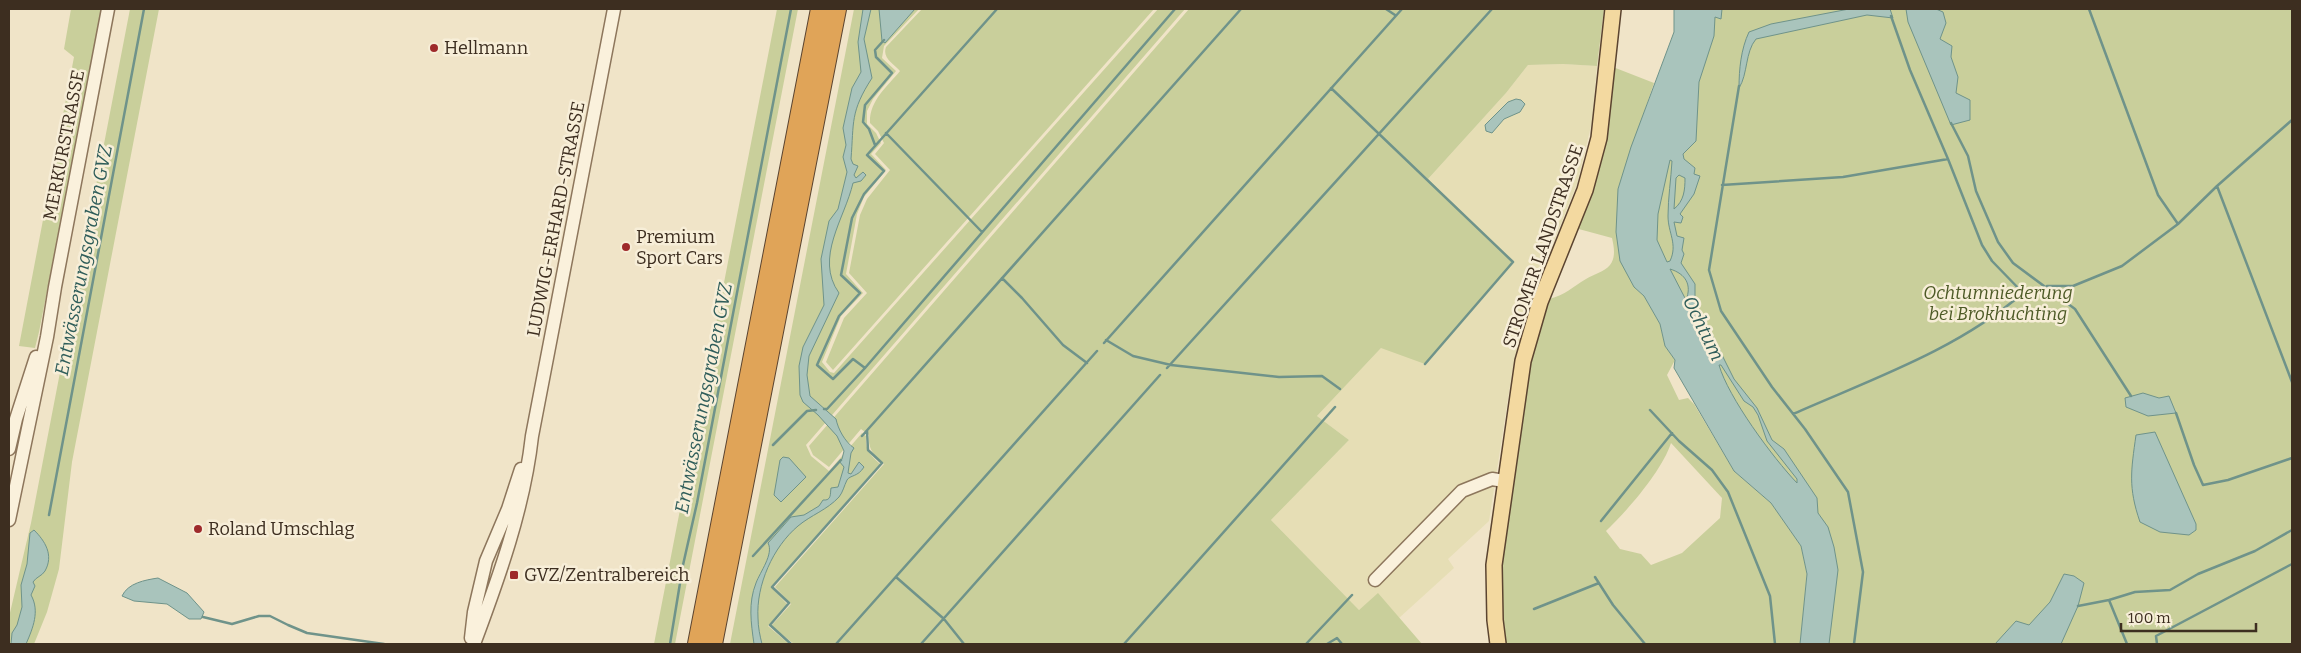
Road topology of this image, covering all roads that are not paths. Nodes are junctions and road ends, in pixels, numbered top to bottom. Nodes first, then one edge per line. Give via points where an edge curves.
1 (108, 9) edge
2 (614, 9) edge
3 (820, 9) edge
4 (836, 9) edge
5 (1613, 9) edge
6 (54, 287) junction
7 (9, 449) edge
8 (1504, 481) junction
9 (9, 520) edge
10 (1375, 580) dead end
11 (472, 644) edge
12 (697, 644) edge
13 (713, 644) edge
14 (1498, 644) edge

1 - 6 street, MERKURSTRASSE
2 - 11 street, LUDWIG-ERHARD-STRASSE via 532,436 508,509 486,561 474,612
3 - 12 highway
4 - 13 highway
5 - 8 main road, STROMER LANDSTRASSE via 1599,138 1585,190 1540,302 1523,361
6 - 7 street, MERKURSTRASSE
6 - 9 street, MERKURSTRASSE via 47,337
8 - 10 street via 1492,479 1462,491
8 - 14 main road, STROMER LANDSTRASSE via 1494,565

